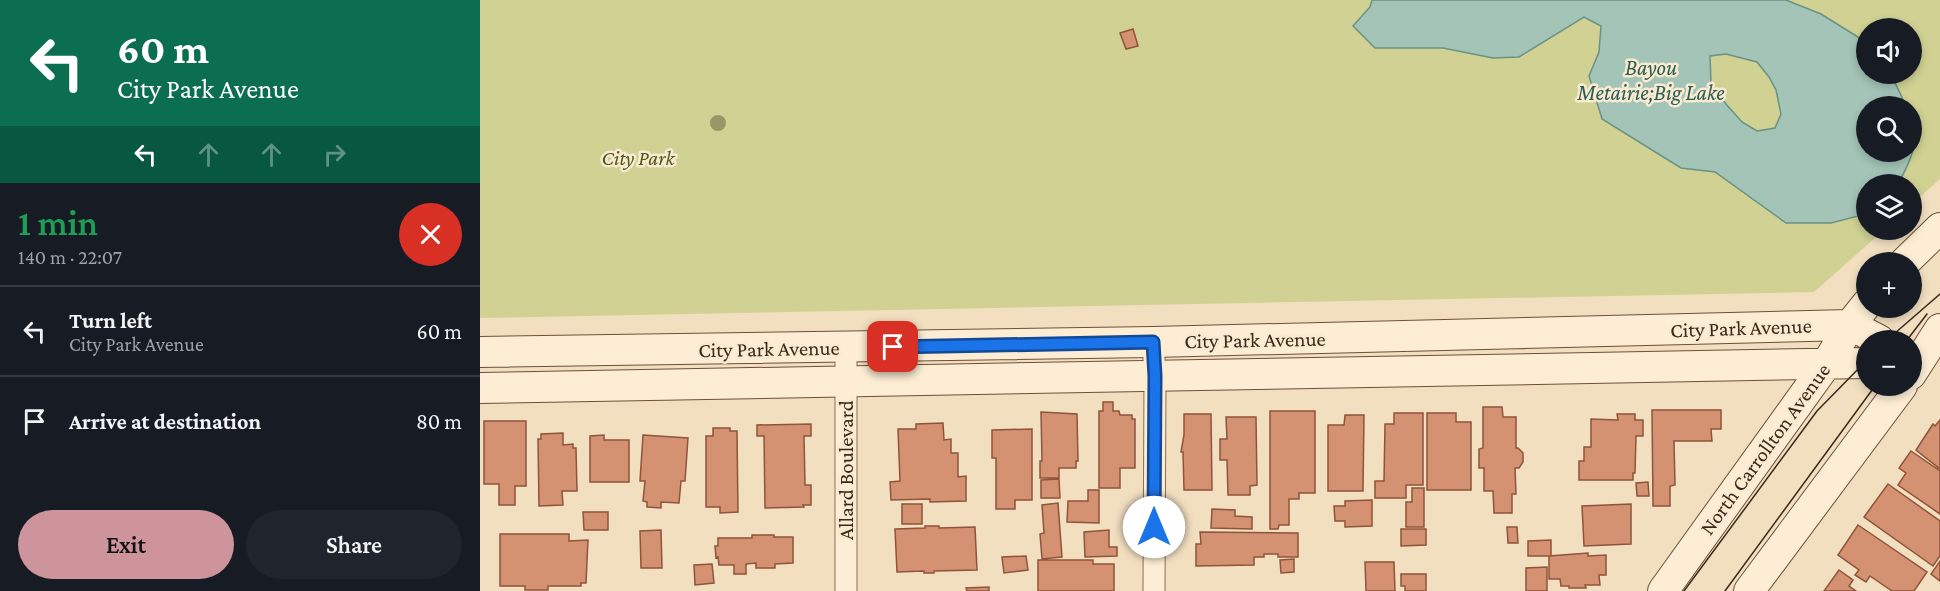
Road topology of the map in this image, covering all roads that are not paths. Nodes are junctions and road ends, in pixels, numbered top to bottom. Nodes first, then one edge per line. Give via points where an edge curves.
1 (1940, 228) edge
2 (1915, 252) edge
3 (1856, 315) edge
4 (1856, 318) edge
5 (1861, 318) edge
6 (1871, 330) edge
7 (1940, 330) edge
8 (1153, 342) junction
9 (846, 348) junction
10 (480, 352) edge
11 (1922, 358) edge
12 (1827, 363) junction
13 (1856, 363) edge
14 (1155, 376) junction
15 (846, 381) junction
16 (480, 388) edge
17 (1895, 396) edge
18 (846, 591) edge
19 (1154, 591) edge
20 (1663, 591) edge
21 (1749, 591) edge

1 - 2 main road
3 - 8 main road, City Park Avenue
4 - 12 main road, North Carrollton Avenue
5 - 6 main road
7 - 11 main road
8 - 9 main road, City Park Avenue
8 - 14 street
9 - 10 main road, City Park Avenue
9 - 15 street, Allard Boulevard
12 - 13 main road, City Park Avenue
12 - 14 main road, City Park Avenue
12 - 20 main road, North Carrollton Avenue
14 - 15 main road, City Park Avenue
14 - 19 street
15 - 16 main road, City Park Avenue
15 - 18 street, Allard Boulevard
17 - 21 main road

